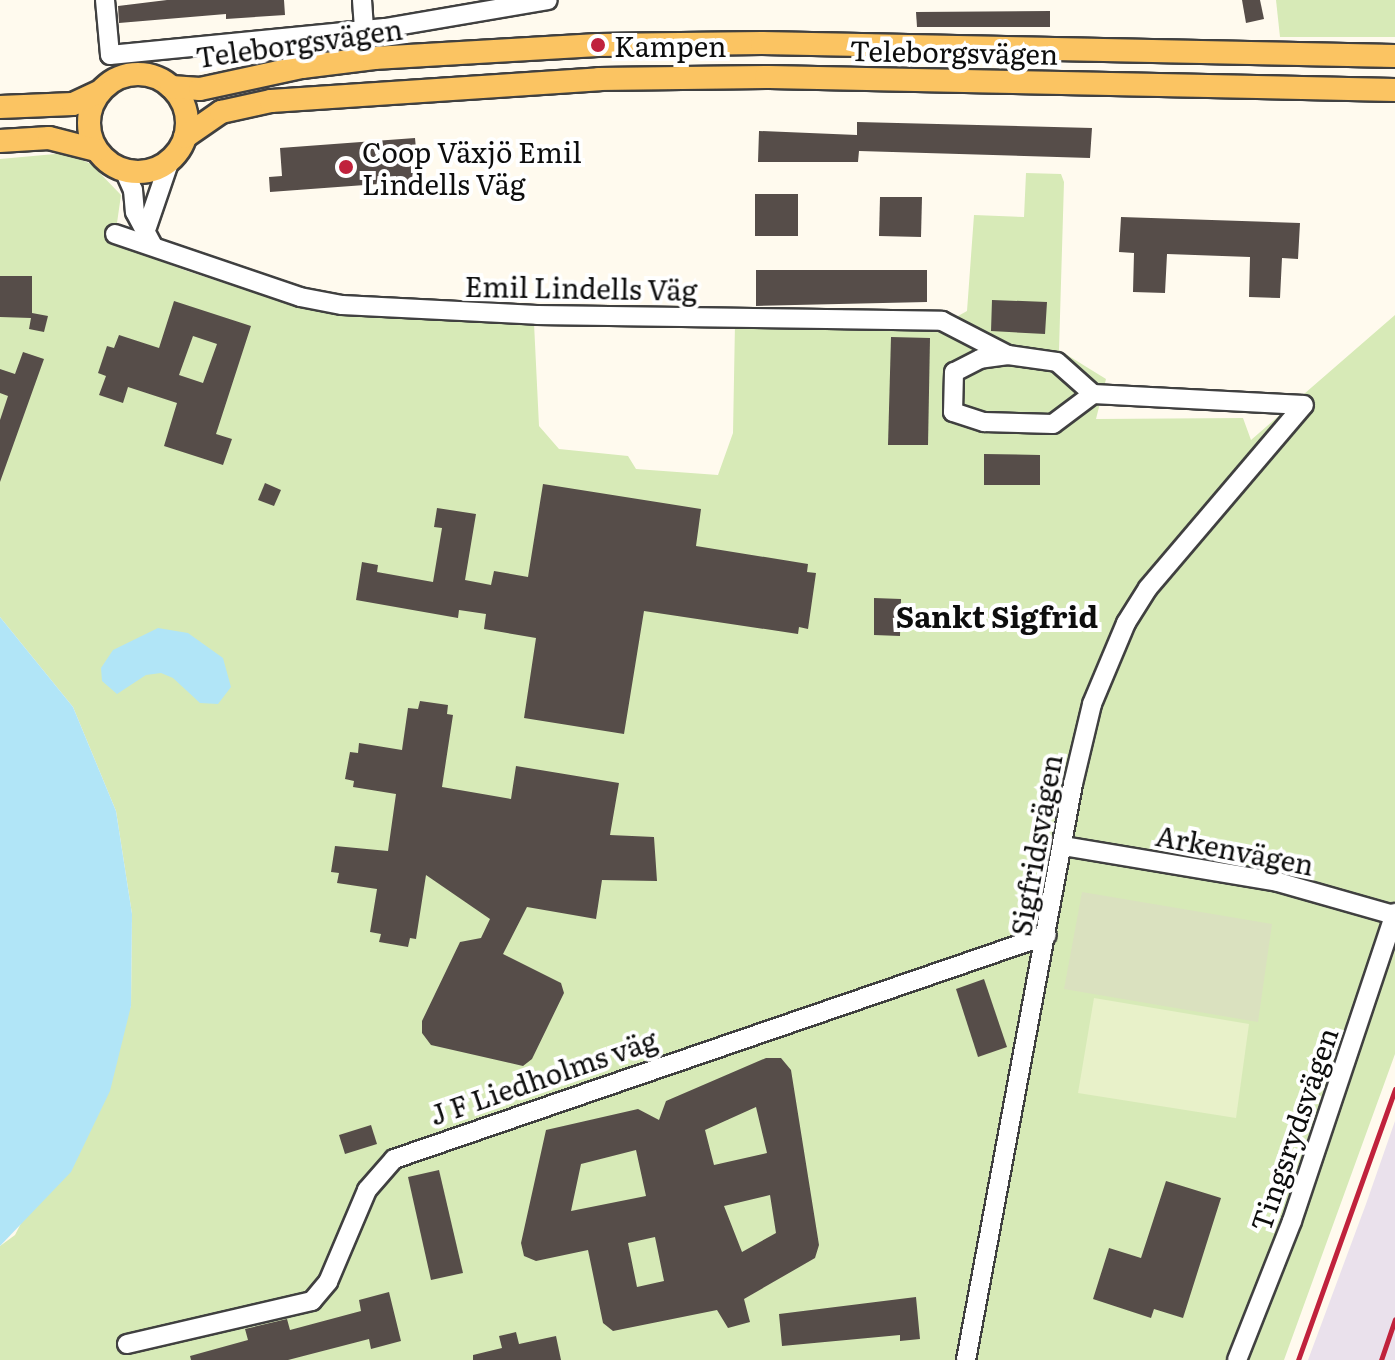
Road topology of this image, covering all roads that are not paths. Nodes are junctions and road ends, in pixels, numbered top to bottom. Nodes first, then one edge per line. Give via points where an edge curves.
1 (105, 0) edge
2 (362, 0) edge
3 (548, 0) edge
4 (364, 30) junction
5 (1395, 56) edge
6 (171, 87) junction
7 (1395, 90) edge
8 (99, 92) junction
9 (0, 107) edge
10 (185, 137) junction
11 (0, 141) edge
12 (96, 150) junction
13 (170, 160) junction
14 (124, 170) junction
15 (147, 227) junction
16 (115, 234) dead end
17 (153, 246) junction
18 (1008, 355) junction
19 (1093, 394) junction
20 (1064, 846) junction
21 (1395, 914) edge
22 (1047, 935) junction
23 (127, 1344) dead end
24 (966, 1360) edge
25 (1237, 1360) edge

1 - 4 street via 110,55
2 - 4 street
3 - 4 street
5 - 6 main road, Teleborgsvägen via 762,43 598,45 374,58 200,89
6 - 8 main road via 139,74 117,78
6 - 10 main road via 185,110
7 - 10 main road, Teleborgsvägen via 599,79 271,101 221,112
8 - 9 main road via 73,104
8 - 12 main road via 89,115
10 - 13 main road
11 - 12 main road via 49,138
12 - 14 main road
13 - 14 main road via 148,171
13 - 15 street
14 - 15 street via 135,212
15 - 17 street
16 - 17 street, Emil Lindells Väg
17 - 18 street, Emil Lindells Väg via 300,297 342,305 537,315 942,321
18 - 19 street, Emil Lindells Väg via 1057,362
18 - 19 street, Emil Lindells Väg via 980,359 954,372 953,412 984,422 1053,424
19 - 20 street, Sigfridsvägen via 1304,405 1148,588 1126,623 1092,704
20 - 21 street, Arkenvägen via 1278,882
20 - 22 street, Sigfridsvägen
21 - 25 street, Tingsrydsvägen via 1283,1247
22 - 23 street, J F Liedholms väg via 394,1159 367,1190 328,1282 312,1301
22 - 24 street, Sigfridsvägen

